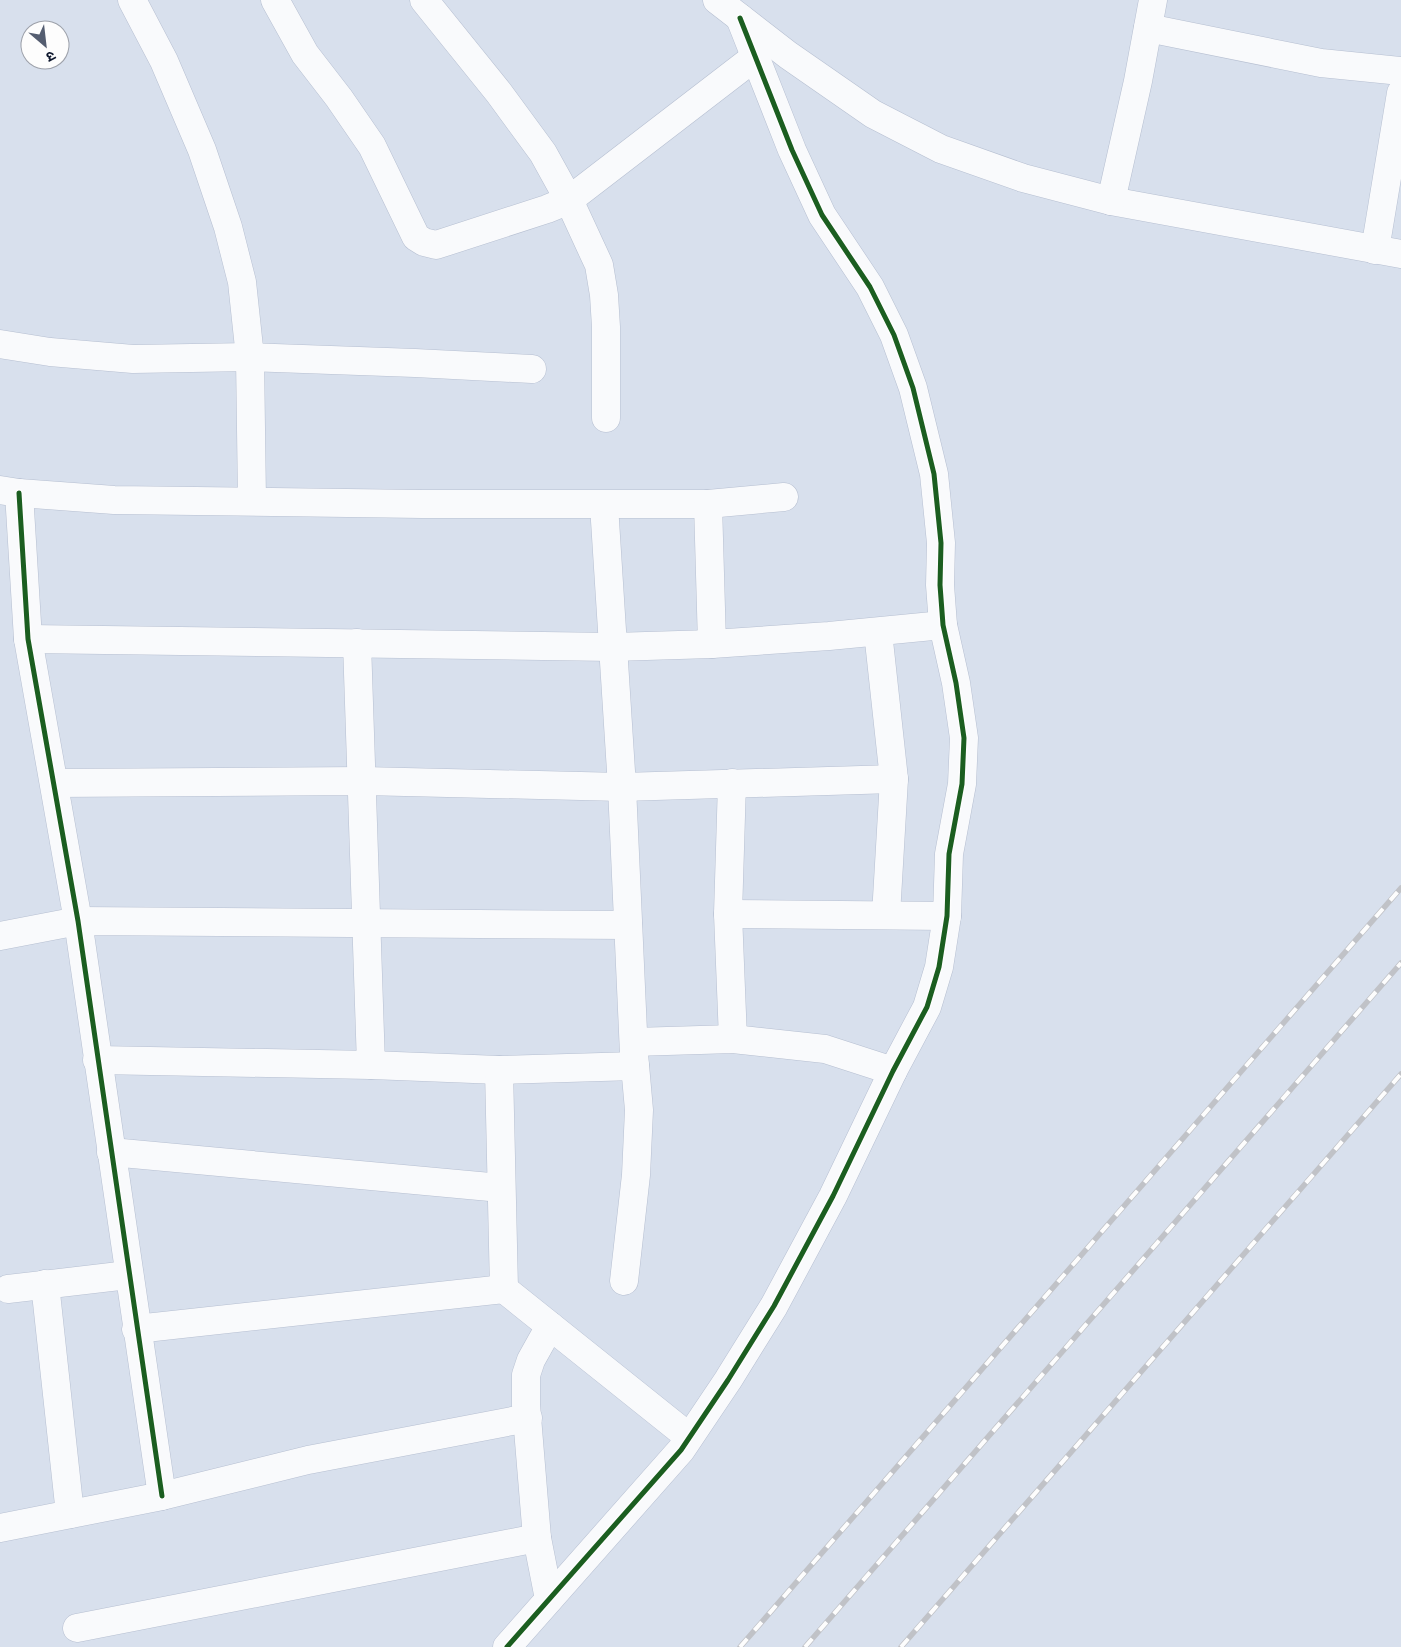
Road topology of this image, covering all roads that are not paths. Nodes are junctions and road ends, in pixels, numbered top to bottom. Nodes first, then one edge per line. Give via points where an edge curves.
1 (132, 0) edge
2 (275, 0) edge
3 (424, 0) edge
4 (717, 0) edge
5 (1153, 0) edge
6 (740, 18) junction
7 (1148, 28) junction
8 (755, 57) junction
9 (1401, 71) edge
10 (1401, 93) edge
11 (569, 200) junction
12 (1111, 202) junction
13 (1388, 252) edge
14 (0, 344) edge
15 (250, 357) junction
16 (532, 369) dead end
17 (606, 418) dead end
18 (10, 492) edge
19 (784, 497) dead end
20 (252, 501) junction
21 (708, 504) junction
22 (604, 505) junction
23 (943, 626) junction
24 (878, 632) junction
25 (28, 639) junction
26 (357, 643) junction
27 (712, 644) junction
28 (613, 647) junction
29 (894, 779) junction
30 (363, 781) junction
31 (54, 783) junction
32 (732, 783) junction
33 (622, 787) junction
34 (728, 914) junction
35 (886, 915) junction
36 (947, 916) junction
37 (78, 921) junction
38 (367, 923) junction
39 (628, 925) junction
40 (0, 936) edge
41 (733, 1039) junction
42 (634, 1054) junction
43 (97, 1060) junction
44 (371, 1065) junction
45 (499, 1070) junction
46 (893, 1071) junction
47 (111, 1152) junction
48 (501, 1188) junction
49 (128, 1275) junction
50 (624, 1281) dead end
51 (45, 1284) junction
52 (8, 1289) dead end
53 (504, 1289) junction
54 (550, 1326) junction
55 (136, 1329) junction
56 (528, 1418) junction
57 (689, 1437) junction
58 (162, 1496) junction
59 (70, 1514) junction
60 (0, 1528) edge
61 (537, 1538) junction
62 (548, 1599) junction
63 (77, 1628) dead end
64 (508, 1647) edge

1 - 15 street via 164,61 198,141 228,227 242,282
2 - 11 street via 305,54 372,146 416,237 436,245
3 - 11 street via 537,145
4 - 6 street
5 - 7 street
6 - 8 street
6 - 12 street via 788,56 873,114 941,149 1023,178
7 - 9 street via 1321,63
7 - 12 street
8 - 11 street
8 - 23 street via 822,215 870,287 894,334 913,388 934,474 941,543
10 - 13 street
11 - 17 street via 599,265 606,327
12 - 13 street
14 - 15 street via 133,359
15 - 16 street
15 - 20 street
18 - 20 street via 114,500
18 - 25 street
19 - 21 street
20 - 22 street
21 - 22 street
21 - 27 street
22 - 28 street
23 - 24 street
23 - 36 street via 964,738 962,784 949,854
24 - 27 street
24 - 29 street
25 - 26 street
25 - 31 street
26 - 28 street
26 - 30 street
27 - 28 street
28 - 33 street
29 - 32 street
29 - 35 street
30 - 31 street
30 - 33 street
30 - 38 street
31 - 37 street
32 - 33 street
32 - 34 street
33 - 39 street
34 - 35 street
34 - 41 street
35 - 36 street
36 - 46 street via 939,967 927,1007
37 - 38 street
37 - 40 street
37 - 43 street
38 - 39 street
38 - 44 street
39 - 42 street
41 - 42 street
41 - 46 street via 826,1049
42 - 45 street
42 - 50 street via 638,1110 636,1175
43 - 44 street
43 - 47 street
44 - 45 street
45 - 48 street
46 - 57 street via 833,1196 774,1306
47 - 48 street
47 - 49 street
48 - 53 street
49 - 51 street
49 - 55 street
51 - 52 street
51 - 59 street
53 - 54 street
53 - 55 street
54 - 56 street via 526,1375
54 - 57 street
55 - 58 street
56 - 58 street via 308,1460
56 - 61 street
57 - 62 street via 681,1450
58 - 59 street
59 - 60 street
61 - 62 street
61 - 63 street
62 - 64 street

